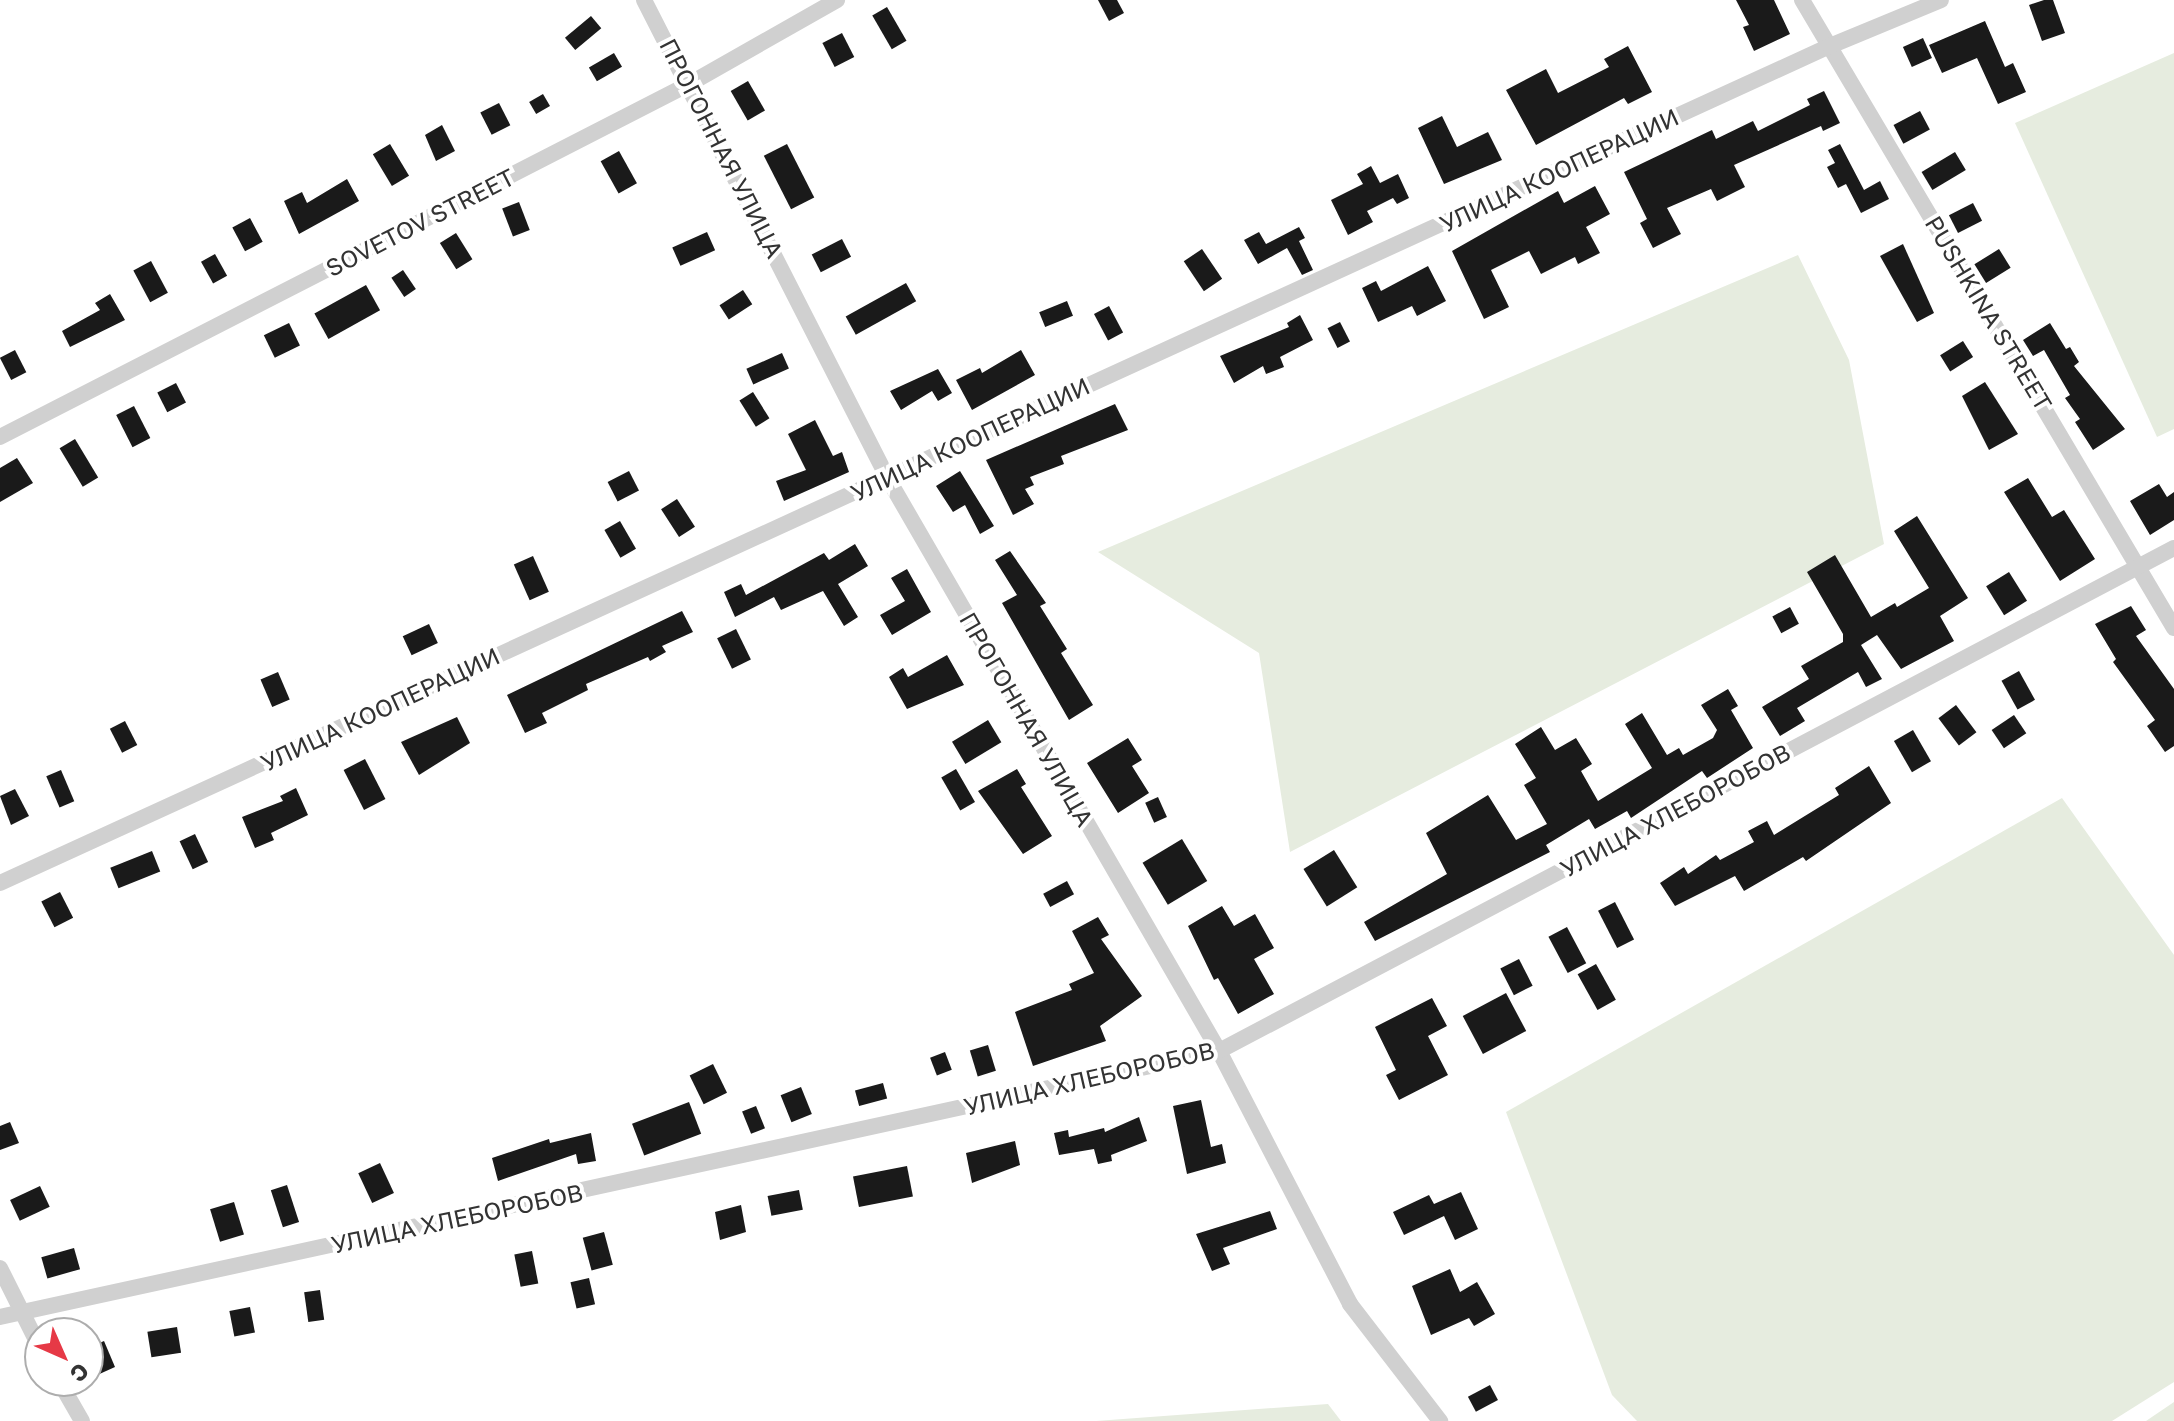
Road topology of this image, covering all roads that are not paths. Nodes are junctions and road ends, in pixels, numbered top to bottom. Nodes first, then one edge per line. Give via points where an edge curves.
1 (644, 0) edge
2 (837, 0) edge
3 (1802, 0) edge
4 (1941, 0) edge
5 (1830, 46) junction
6 (691, 83) junction
7 (0, 437) edge
8 (887, 477) junction
9 (2174, 548) edge
10 (2139, 564) junction
11 (2174, 628) edge
12 (0, 883) edge
13 (1219, 1051) junction
14 (0, 1268) edge
15 (20, 1313) junction
16 (0, 1317) edge
17 (24, 1320) edge
18 (68, 1397) edge
19 (82, 1421) edge
20 (1440, 1421) edge

1 - 6 street, ПРОГОННАЯ УЛИЦА
2 - 6 street, SOVETOV STREET
3 - 5 street, PUSHKINA STREET
4 - 5 street, УЛИЦА КООПЕРАЦИИ
5 - 8 street, УЛИЦА КООПЕРАЦИИ
5 - 10 street, PUSHKINA STREET
6 - 7 street, SOVETOV STREET
6 - 8 street, ПРОГОННАЯ УЛИЦА
8 - 12 street, УЛИЦА КООПЕРАЦИИ
8 - 13 street, ПРОГОННАЯ УЛИЦА
9 - 10 street, УЛИЦА ХЛЕБОРОБОВ
10 - 11 street, PUSHKINA STREET
10 - 13 street, УЛИЦА ХЛЕБОРОБОВ
13 - 15 street, УЛИЦА ХЛЕБОРОБОВ
13 - 20 street, ПРОГОННАЯ УЛИЦА via 1350,1304
14 - 15 street
15 - 16 street, УЛИЦА ХЛЕБОРОБОВ
15 - 17 street
18 - 19 street

